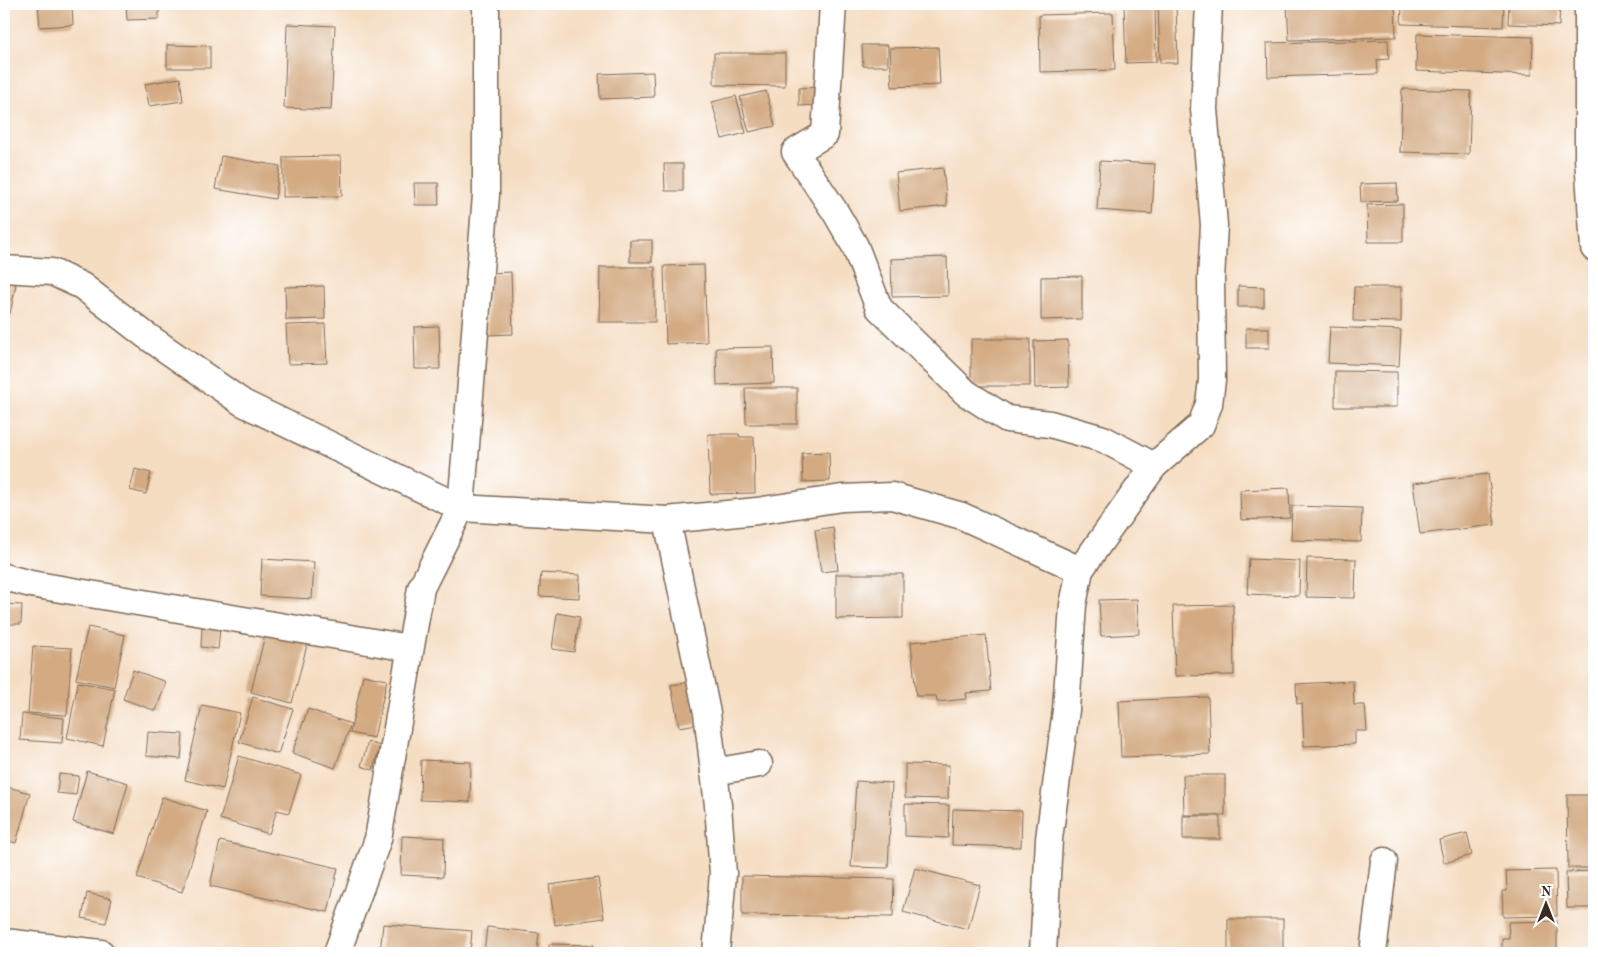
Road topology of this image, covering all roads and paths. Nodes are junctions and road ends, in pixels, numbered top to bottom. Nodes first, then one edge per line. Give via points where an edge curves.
1 (486, 4) edge
2 (833, 4) edge
3 (1210, 4) edge
4 (1588, 4) edge
5 (1594, 248) edge
6 (4, 268) edge
7 (1154, 466) junction
8 (461, 508) junction
9 (667, 520) junction
10 (1080, 570) junction
11 (4, 577) edge
12 (409, 648) junction
13 (759, 764) dead end
14 (714, 772) junction
15 (1384, 861) dead end
16 (4, 942) edge
17 (101, 953) edge
18 (337, 953) edge
19 (716, 953) edge
20 (1043, 953) edge
21 (1372, 953) edge

1 - 8 street via 486,195
2 - 7 street via 825,134 795,152 855,246 879,308 966,393 1007,419 1050,424 1103,439
3 - 7 street via 1204,109 1214,226 1212,380 1209,404 1201,425
4 - 5 street via 1588,158
6 - 8 street via 52,272 82,286 144,334 243,402
7 - 10 street
8 - 9 street
8 - 12 street via 421,588
9 - 10 street via 842,498 892,496 962,516
9 - 14 street via 706,713
10 - 20 street via 1073,605 1066,710 1049,838
11 - 12 street
12 - 18 street via 378,838
13 - 14 street
14 - 19 street via 723,874
15 - 21 street
16 - 17 street

